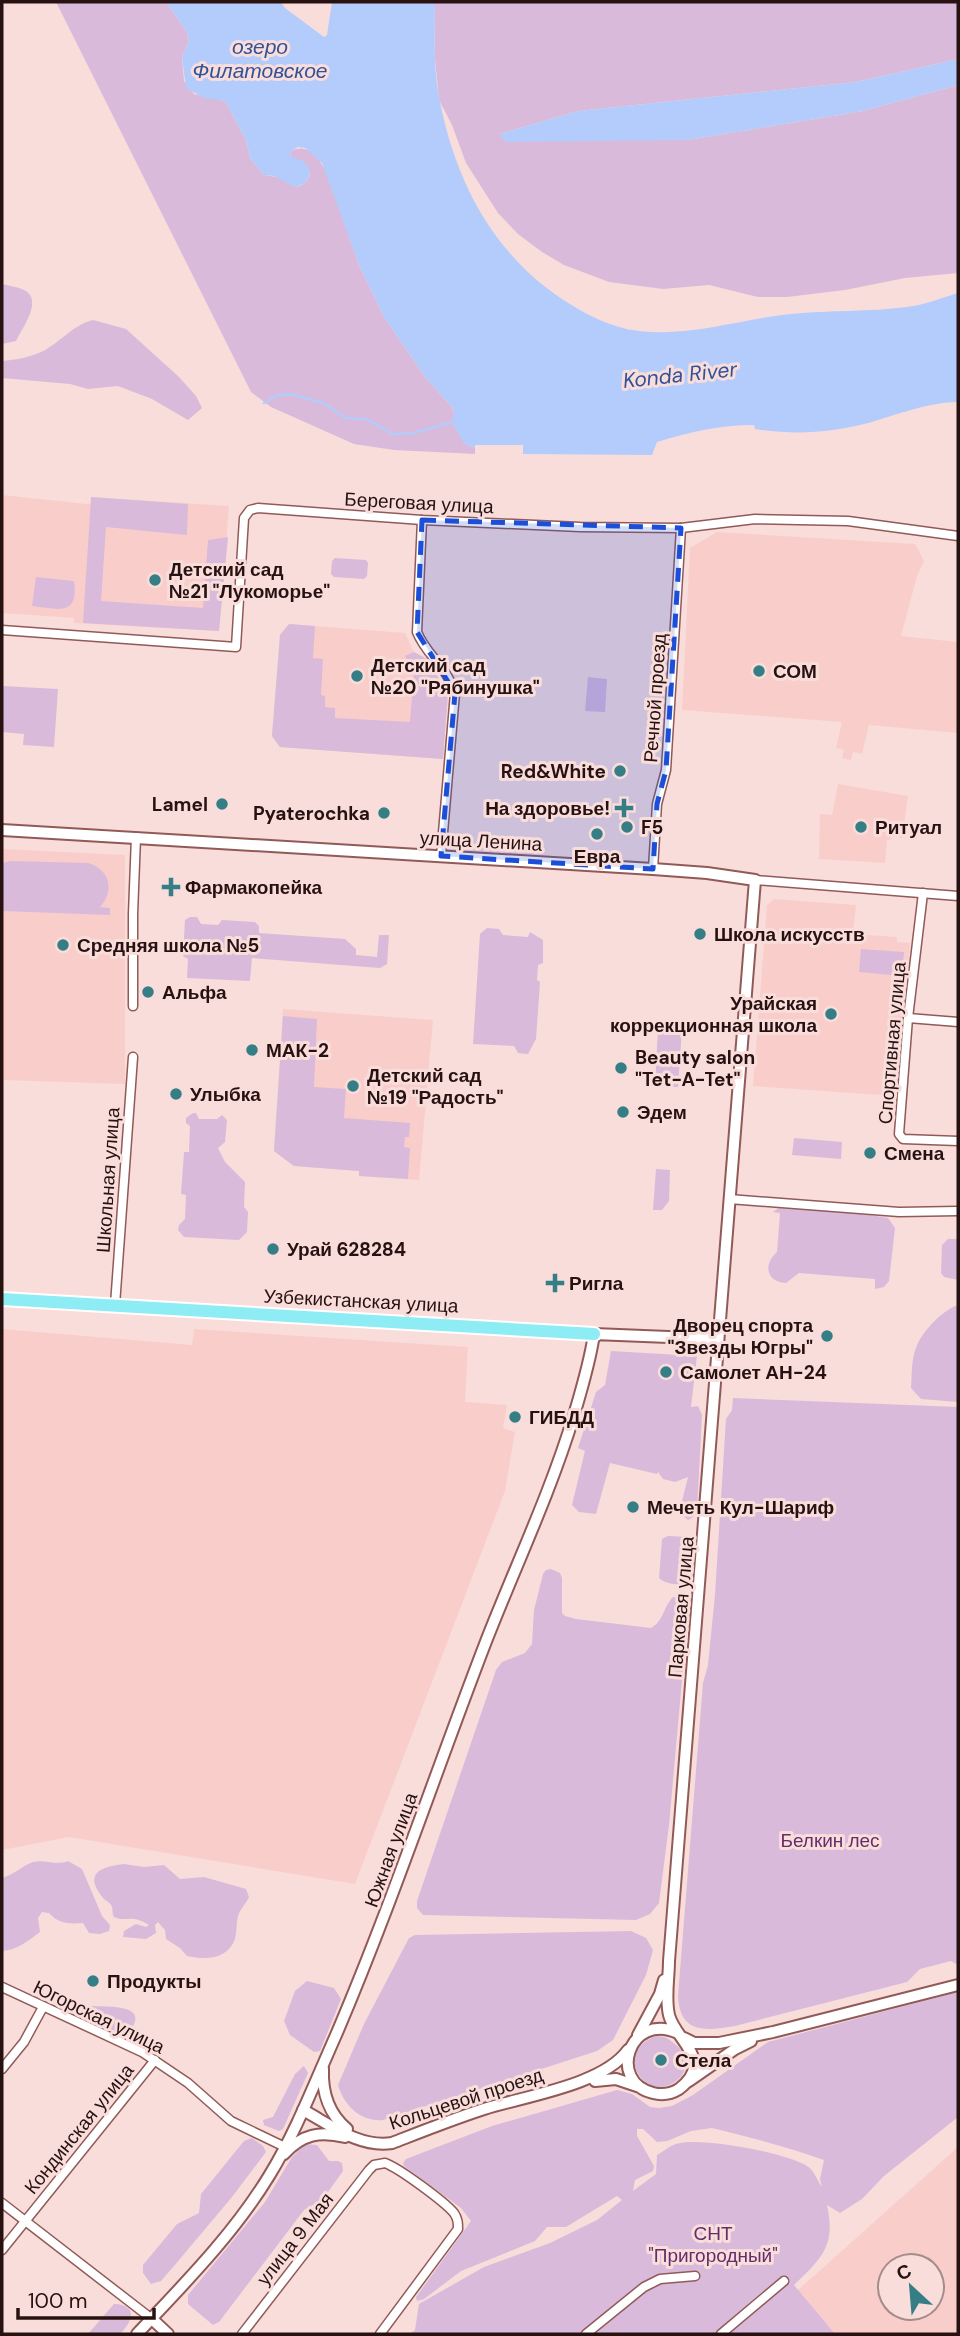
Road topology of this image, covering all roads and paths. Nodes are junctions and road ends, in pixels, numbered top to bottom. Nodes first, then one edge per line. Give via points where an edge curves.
1 (422, 520) junction
2 (681, 528) junction
3 (958, 536) edge
4 (2, 630) edge
5 (2, 830) edge
6 (135, 837) junction
7 (441, 856) junction
8 (653, 869) junction
9 (755, 880) junction
10 (923, 893) junction
11 (958, 895) edge
12 (133, 1006) dead end
13 (908, 1018) junction
14 (958, 1022) edge
15 (133, 1057) dead end
16 (958, 1141) edge
17 (729, 1199) junction
18 (958, 1212) edge
19 (2, 1299) edge
20 (115, 1305) junction
21 (594, 1334) junction
22 (718, 1339) junction
23 (669, 1961) junction
24 (958, 1985) edge
25 (2, 1987) edge
26 (43, 2007) junction
27 (774, 2032) junction
28 (680, 2035) junction
29 (632, 2045) junction
30 (155, 2060) junction
31 (324, 2061) junction
32 (2, 2069) edge
33 (564, 2086) junction
34 (679, 2088) junction
35 (642, 2089) junction
36 (303, 2110) junction
37 (363, 2142) junction
38 (285, 2147) junction
39 (278, 2161) junction
40 (2, 2203) edge
41 (25, 2222) junction
42 (2, 2250) edge
43 (695, 2276) dead end
44 (784, 2281) dead end
45 (152, 2319) junction
46 (137, 2334) edge
47 (168, 2334) edge
48 (242, 2334) edge
49 (380, 2334) edge
50 (586, 2334) edge
51 (721, 2334) edge

1 - 2 street, Береговая улица
1 - 4 street, Береговая улица via 250,510 244,518 236,647
1 - 7 street via 417,632 455,692
2 - 3 street, Береговая улица via 748,519 848,522
2 - 8 street, Речной проезд via 666,770 657,804
5 - 6 main road, улица Ленина
6 - 7 main road, улица Ленина
6 - 12 street
7 - 8 main road, улица Ленина
8 - 9 main road, улица Ленина
9 - 10 street, улица Ленина
9 - 17 main road, Парковая улица
10 - 11 street, улица Ленина
10 - 13 street, Спортивная улица
13 - 14 street
13 - 16 street, Спортивная улица via 900,1137
15 - 20 street, Школьная улица
17 - 18 street
17 - 22 main road, Парковая улица
19 - 20 main road, Узбекистанская улица
20 - 21 main road, Узбекистанская улица
21 - 22 main road, Узбекистанская улица
21 - 31 main road, Южная улица via 590,1361 543,1507
22 - 23 main road, Парковая улица
23 - 28 main road, Парковая улица via 668,2010
23 - 29 main road, Парковая улица via 660,1994
24 - 27 main road
25 - 26 street, Югорская улица
26 - 30 street, Югорская улица
26 - 32 street
27 - 28 main road via 707,2044
27 - 34 main road via 735,2049
28 - 29 main road via 657,2029 641,2035
28 - 34 main road via 692,2051 693,2065
29 - 33 main road, Кольцевой проезд via 615,2066
29 - 35 main road via 628,2068
30 - 38 street, Югорская улица via 231,2121
30 - 41 street, Кондинская улица
31 - 36 main road, Южная улица
31 - 37 main road via 323,2084 330,2108
33 - 35 main road, Кольцевой проезд via 616,2078
33 - 37 main road, Кольцевой проезд via 486,2108 392,2143
34 - 35 main road via 663,2094
36 - 37 main road, Кольцевой проезд
36 - 38 main road, Южная улица
37 - 39 main road via 331,2134 307,2136
38 - 39 main road, Южная улица
39 - 45 main road, Южная улица via 235,2225
40 - 41 street
41 - 42 street, Кондинская улица
41 - 45 street
43 - 50 street via 660,2279 644,2287
44 - 51 street
45 - 46 main road, Южная улица
45 - 47 main road
48 - 49 street, улица 9 Мая via 374,2165 385,2162 449,2209 459,2225

